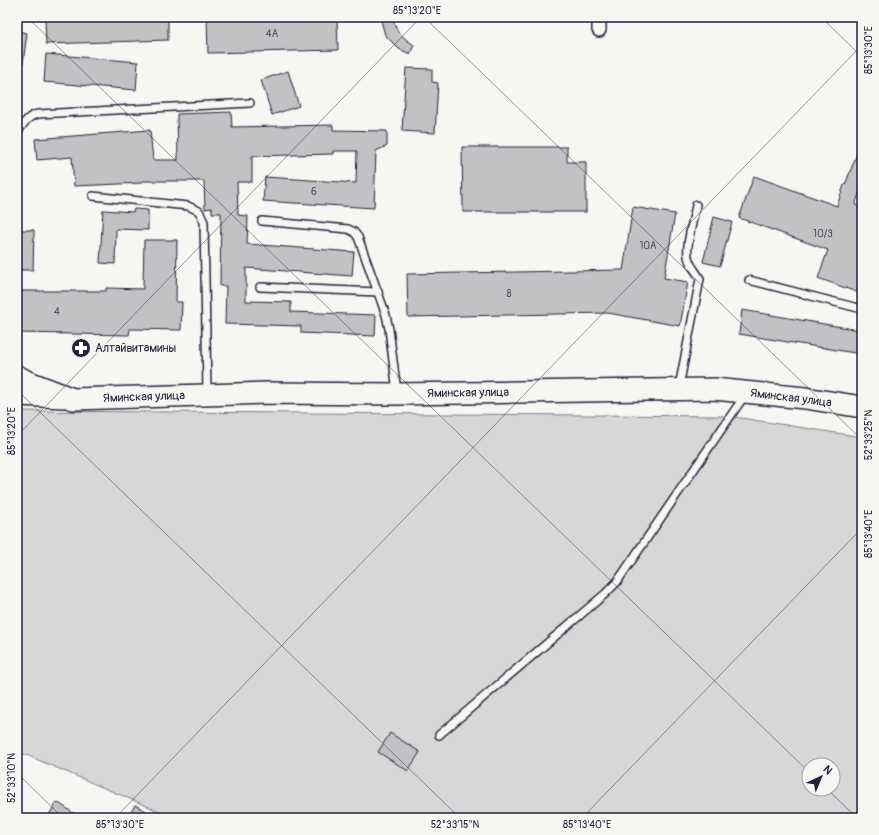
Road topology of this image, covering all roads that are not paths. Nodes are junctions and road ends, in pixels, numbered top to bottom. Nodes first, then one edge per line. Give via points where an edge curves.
1 (250, 103) dead end
2 (17, 133) edge
3 (93, 196) dead end
4 (696, 205) dead end
5 (262, 221) dead end
6 (749, 280) dead end
7 (260, 287) dead end
8 (378, 292) junction
9 (862, 309) edge
10 (17, 376) edge
11 (678, 389) junction
12 (747, 392) junction
13 (397, 394) junction
14 (206, 395) junction
15 (17, 396) edge
16 (72, 399) junction
17 (862, 407) edge
18 (439, 734) dead end

1 - 2 lane via 38,114 28,118
3 - 14 lane via 188,206 199,211 204,222
4 - 11 lane via 688,255 700,279
5 - 8 lane via 348,229 354,232
6 - 9 lane
7 - 8 lane
8 - 13 lane via 389,329
10 - 16 main road
11 - 12 main road, Яминская улица
11 - 13 main road, Яминская улица
12 - 17 main road, Яминская улица
12 - 18 lane via 617,582
13 - 14 main road, Яминская улица
14 - 16 main road, Яминская улица
15 - 16 main road

